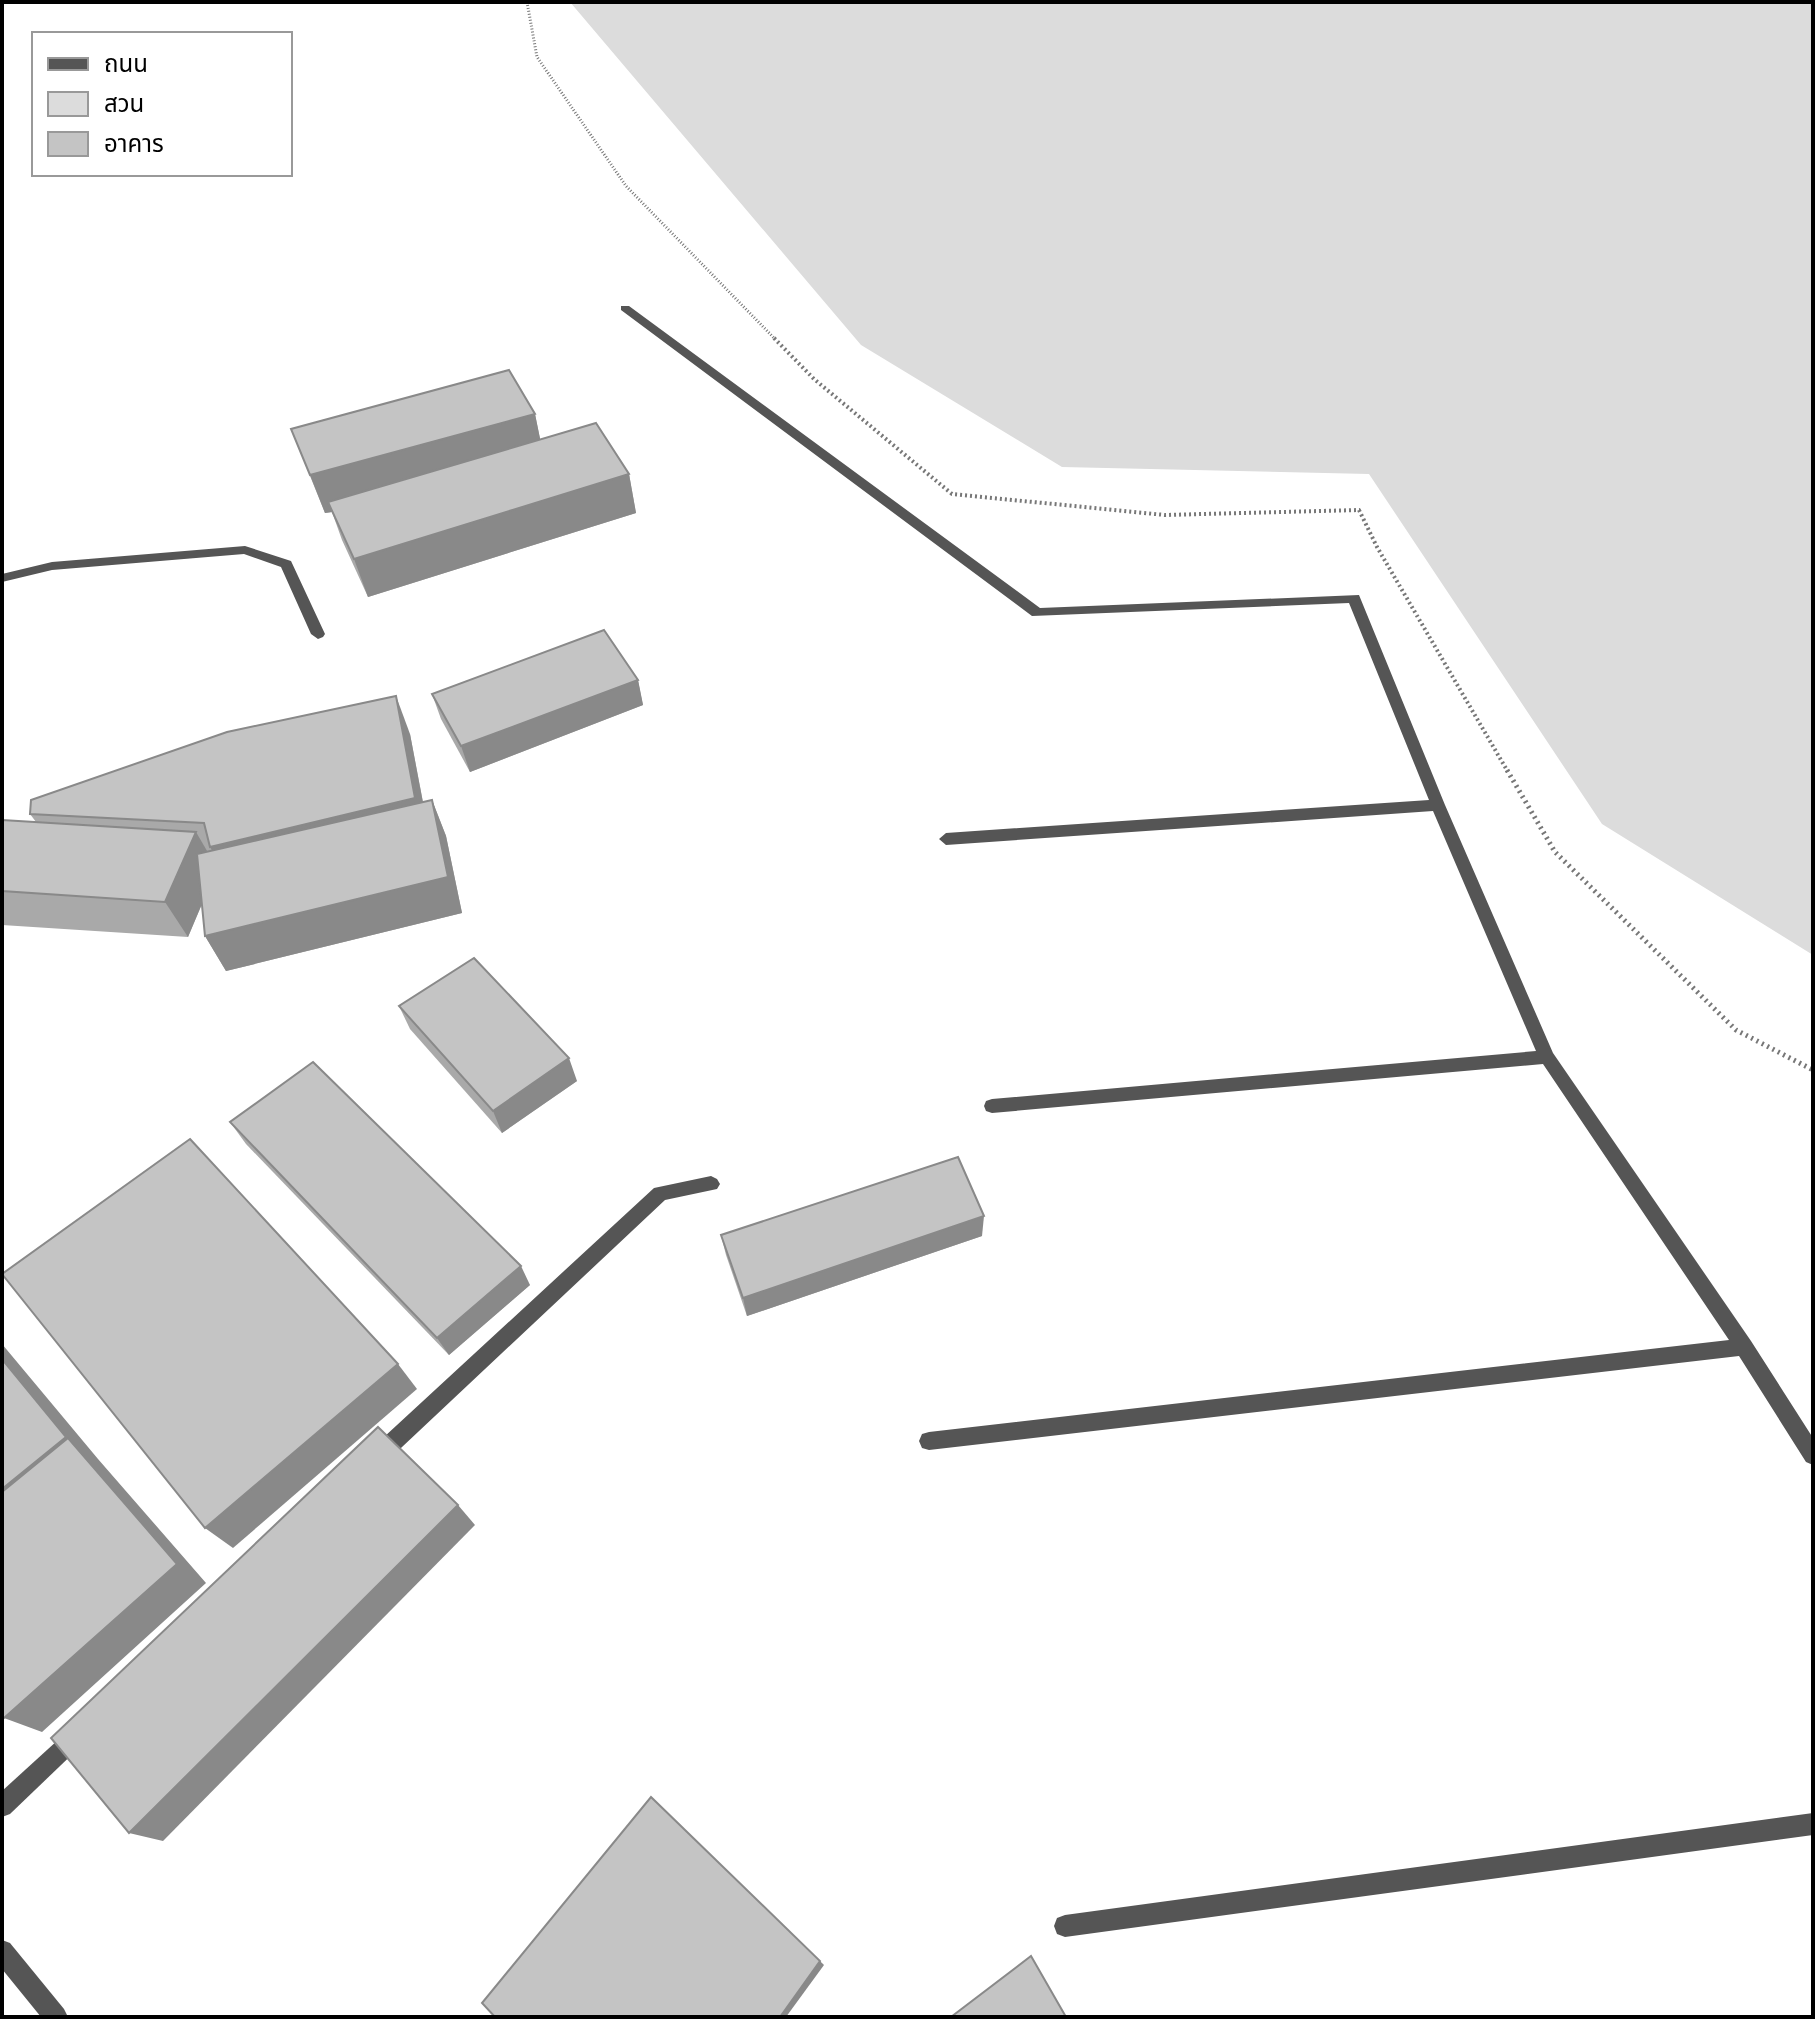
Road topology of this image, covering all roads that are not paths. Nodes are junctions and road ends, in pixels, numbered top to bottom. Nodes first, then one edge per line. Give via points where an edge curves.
1 (625, 308) dead end
2 (2, 578) edge
3 (318, 634) dead end
4 (1438, 805) junction
5 (946, 839) dead end
6 (1547, 1057) junction
7 (992, 1106) dead end
8 (711, 1184) dead end
9 (1744, 1347) junction
10 (929, 1441) dead end
11 (1813, 1455) edge
12 (360, 1472) edge
13 (94, 1720) edge
14 (2, 1806) edge
15 (1813, 1824) edge
16 (1065, 1926) dead end
17 (2, 1951) edge
18 (56, 2017) edge

1 - 4 street via 1037,613 1354,598
2 - 3 street via 52,566 245,550 286,564
4 - 5 street
4 - 6 street
6 - 7 street
6 - 9 street
8 - 12 street via 660,1193
9 - 10 street
9 - 11 street
13 - 14 street
15 - 16 street
17 - 18 street

